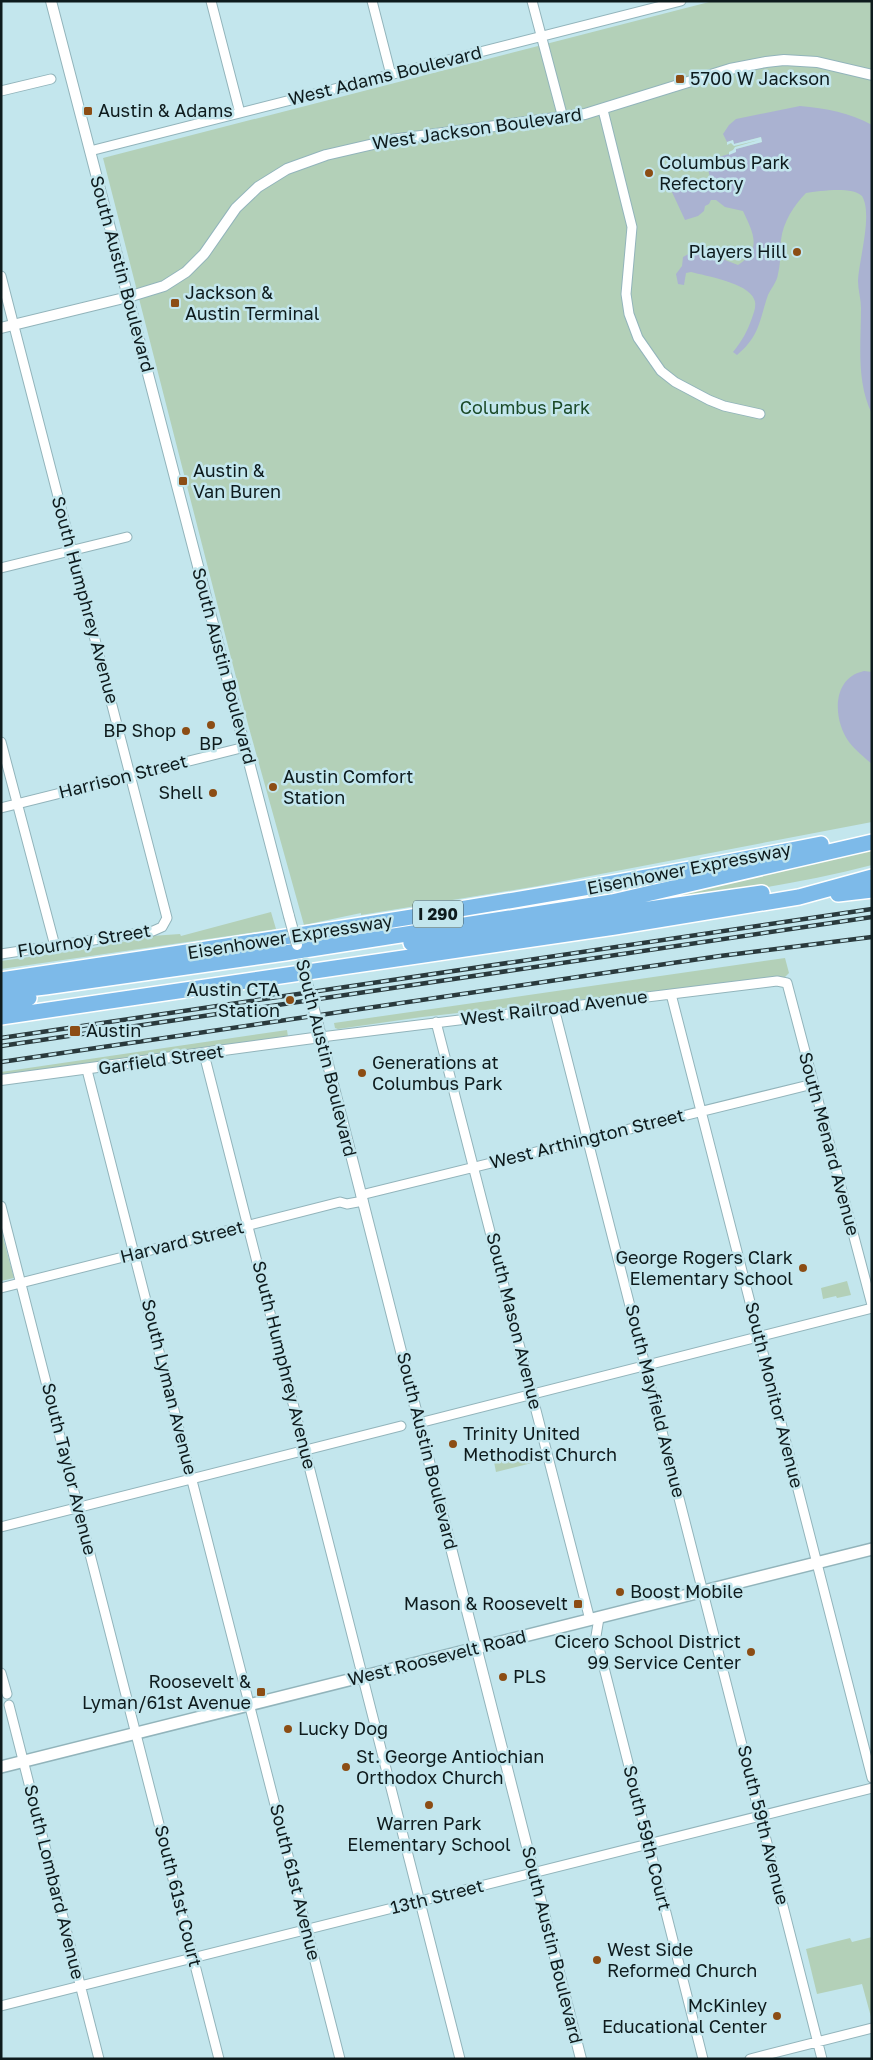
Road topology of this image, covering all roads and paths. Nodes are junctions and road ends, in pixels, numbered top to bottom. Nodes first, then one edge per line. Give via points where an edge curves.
1 (51, 1) edge
2 (211, 1) edge
3 (372, 1) edge
4 (532, 1) edge
5 (681, 1) edge
6 (542, 36) junction
7 (391, 74) junction
8 (872, 75) edge
9 (51, 79) dead end
10 (1, 91) edge
11 (603, 110) junction
12 (240, 112) junction
13 (563, 118) junction
14 (90, 151) junction
15 (1, 276) edge
16 (128, 297) junction
17 (14, 324) junction
18 (1, 328) edge
19 (760, 414) dead end
20 (127, 536) dead end
21 (72, 550) junction
22 (1, 568) edge
23 (1, 742) edge
24 (245, 746) junction
25 (131, 775) junction
26 (17, 804) junction
27 (1, 808) edge
28 (872, 833) edge
29 (872, 842) edge
30 (872, 878) edge
31 (850, 884) junction
32 (872, 890) edge
33 (799, 898) junction
34 (165, 924) joint
35 (55, 946) junction
36 (1, 954) edge
37 (299, 955) junction
38 (1, 980) edge
39 (787, 983) joint
40 (1, 992) edge
41 (671, 994) junction
42 (1, 1003) edge
43 (554, 1008) junction
44 (1, 1017) edge
45 (436, 1022) junction
46 (321, 1037) junction
47 (204, 1054) junction
48 (86, 1070) junction
49 (1, 1080) edge
50 (813, 1084) junction
51 (701, 1111) junction
52 (588, 1139) junction
53 (474, 1167) junction
54 (362, 1198) junction
55 (1, 1206) edge
56 (248, 1226) junction
57 (134, 1254) junction
58 (21, 1282) junction
59 (1, 1288) edge
60 (872, 1307) edge
61 (759, 1337) junction
62 (646, 1365) junction
63 (533, 1394) junction
64 (419, 1423) junction
65 (401, 1426) dead end
66 (306, 1450) junction
67 (192, 1479) junction
68 (79, 1507) junction
69 (1, 1527) edge
70 (872, 1549) edge
71 (817, 1563) junction
72 (704, 1591) junction
73 (595, 1619) junction
74 (477, 1648) junction
75 (1, 1673) edge
76 (364, 1677) junction
77 (7, 1694) dead end
78 (10, 1705) dead end
79 (250, 1705) junction
80 (137, 1733) junction
81 (24, 1762) junction
82 (1, 1767) edge
83 (872, 1778) edge
84 (872, 1788) edge
85 (761, 1816) junction
86 (649, 1844) junction
87 (534, 1873) junction
88 (420, 1901) junction
89 (307, 1929) junction
90 (194, 1958) junction
91 (80, 1986) junction
92 (1, 2006) edge
93 (872, 2028) edge
94 (818, 2042) junction
95 (99, 2059) edge
96 (219, 2059) edge
97 (340, 2059) edge
98 (460, 2059) edge
99 (581, 2059) edge
100 (703, 2059) edge
101 (750, 2059) edge
102 (822, 2059) edge

1 - 14 street, South Austin Boulevard
2 - 12 street
3 - 7 street
4 - 6 street
5 - 6 street, West Adams Boulevard
6 - 7 street, West Adams Boulevard
6 - 13 street
7 - 12 street, West Adams Boulevard
8 - 11 street, West Jackson Boulevard via 817,62 766,62 723,72
9 - 10 street
11 - 13 street, West Jackson Boulevard
11 - 19 street via 632,227 626,294 638,338 661,370 675,382 724,406
12 - 14 street, West Adams Boulevard
13 - 16 street, West Jackson Boulevard via 391,140 306,161 271,178 246,198 212,245 186,272 164,286
14 - 16 street, South Austin Boulevard
15 - 17 street, South Humphrey Avenue
16 - 17 street, West Jackson Boulevard
16 - 24 street, South Austin Boulevard
17 - 18 street, West Jackson Boulevard
17 - 21 street, South Humphrey Avenue
20 - 21 street
21 - 22 street
21 - 25 street, South Humphrey Avenue
23 - 26 street
24 - 25 street, Harrison Street
24 - 37 street, South Austin Boulevard, bridge
25 - 26 street, Harrison Street
25 - 34 street, South Humphrey Avenue via 166,913
26 - 27 street, Harrison Street
26 - 35 street
28 - 38 highway, Eisenhower Expressway / I 290 via 516,901
29 - 37 highway via 612,902
30 - 31 highway, Eisenhower Expressway / I 290
31 - 33 highway, Eisenhower Expressway / I 290
31 - 37 highway via 802,887
32 - 33 highway
33 - 44 highway, Eisenhower Expressway / I 290
34 - 35 street, Flournoy Street via 153,930
35 - 36 street, Flournoy Street
37 - 40 highway
37 - 42 highway
37 - 46 street, South Austin Boulevard, bridge
39 - 41 street, West Railroad Avenue via 777,981
39 - 50 street, South Menard Avenue
41 - 43 street, West Railroad Avenue
41 - 51 street, South Monitor Avenue
43 - 45 street, West Railroad Avenue
43 - 52 street, South Mayfield Avenue
45 - 46 street, West Railroad Avenue
45 - 53 street, South Mason Avenue
46 - 47 street, Garfield Street
46 - 54 street, South Austin Boulevard
47 - 48 street, Garfield Street
47 - 56 street, South Humphrey Avenue
48 - 49 street, Garfield Street
48 - 57 street, South Lyman Avenue
50 - 51 street, West Arthington Street
50 - 60 street, South Menard Avenue
51 - 52 street, West Arthington Street
51 - 61 street, South Monitor Avenue
52 - 53 street, West Arthington Street
52 - 62 street, South Mayfield Avenue
53 - 54 street, West Arthington Street
53 - 63 street, South Mason Avenue
54 - 56 street, Harvard Street
54 - 64 street, South Austin Boulevard
55 - 58 street, South Taylor Avenue
56 - 57 street, Harvard Street
56 - 66 street, South Humphrey Avenue
57 - 58 street, Harvard Street
57 - 67 street, South Lyman Avenue
58 - 59 street, Harvard Street
58 - 68 street, South Taylor Avenue
60 - 61 street
61 - 62 street
61 - 71 street, South Monitor Avenue
62 - 63 street
62 - 72 street, South Mayfield Avenue
63 - 64 street
63 - 73 street, South Mason Avenue
64 - 74 street, South Austin Boulevard
65 - 66 street
66 - 67 street
66 - 76 street, South Humphrey Avenue
67 - 68 street
67 - 79 street, South Lyman Avenue
68 - 69 street
68 - 80 street, South Taylor Avenue
70 - 71 main road, West Roosevelt Road
71 - 72 main road, West Roosevelt Road
71 - 83 street, South Monitor Avenue
72 - 73 main road, West Roosevelt Road
72 - 85 street, South 59th Avenue
73 - 74 main road, West Roosevelt Road
73 - 86 street, South 59th Court via 596,1636
74 - 76 main road, West Roosevelt Road
74 - 87 street, South Austin Boulevard
75 - 77 street
76 - 79 main road, West Roosevelt Road
76 - 88 street, South Humphrey Avenue
78 - 81 street, South Lombard Avenue
79 - 80 main road, West Roosevelt Road
79 - 89 street, South 61st Avenue
80 - 81 main road, West Roosevelt Road
80 - 90 street, South 61st Court
81 - 82 main road, West Roosevelt Road
81 - 91 street, South Lombard Avenue
84 - 85 street, 13th Street
85 - 86 street, 13th Street
85 - 94 street, South 59th Avenue
86 - 87 street, 13th Street
86 - 100 street, South 59th Court
87 - 88 street, 13th Street
87 - 99 street, South Austin Boulevard
88 - 89 street, 13th Street
88 - 98 street, South Humphrey Avenue
89 - 90 street, 13th Street
89 - 97 street, South 61st Avenue
90 - 91 street, 13th Street
90 - 96 street, South 61st Court
91 - 92 street, 13th Street
91 - 95 street, South Lombard Avenue
93 - 94 street
94 - 101 street
94 - 102 street, South 59th Avenue

